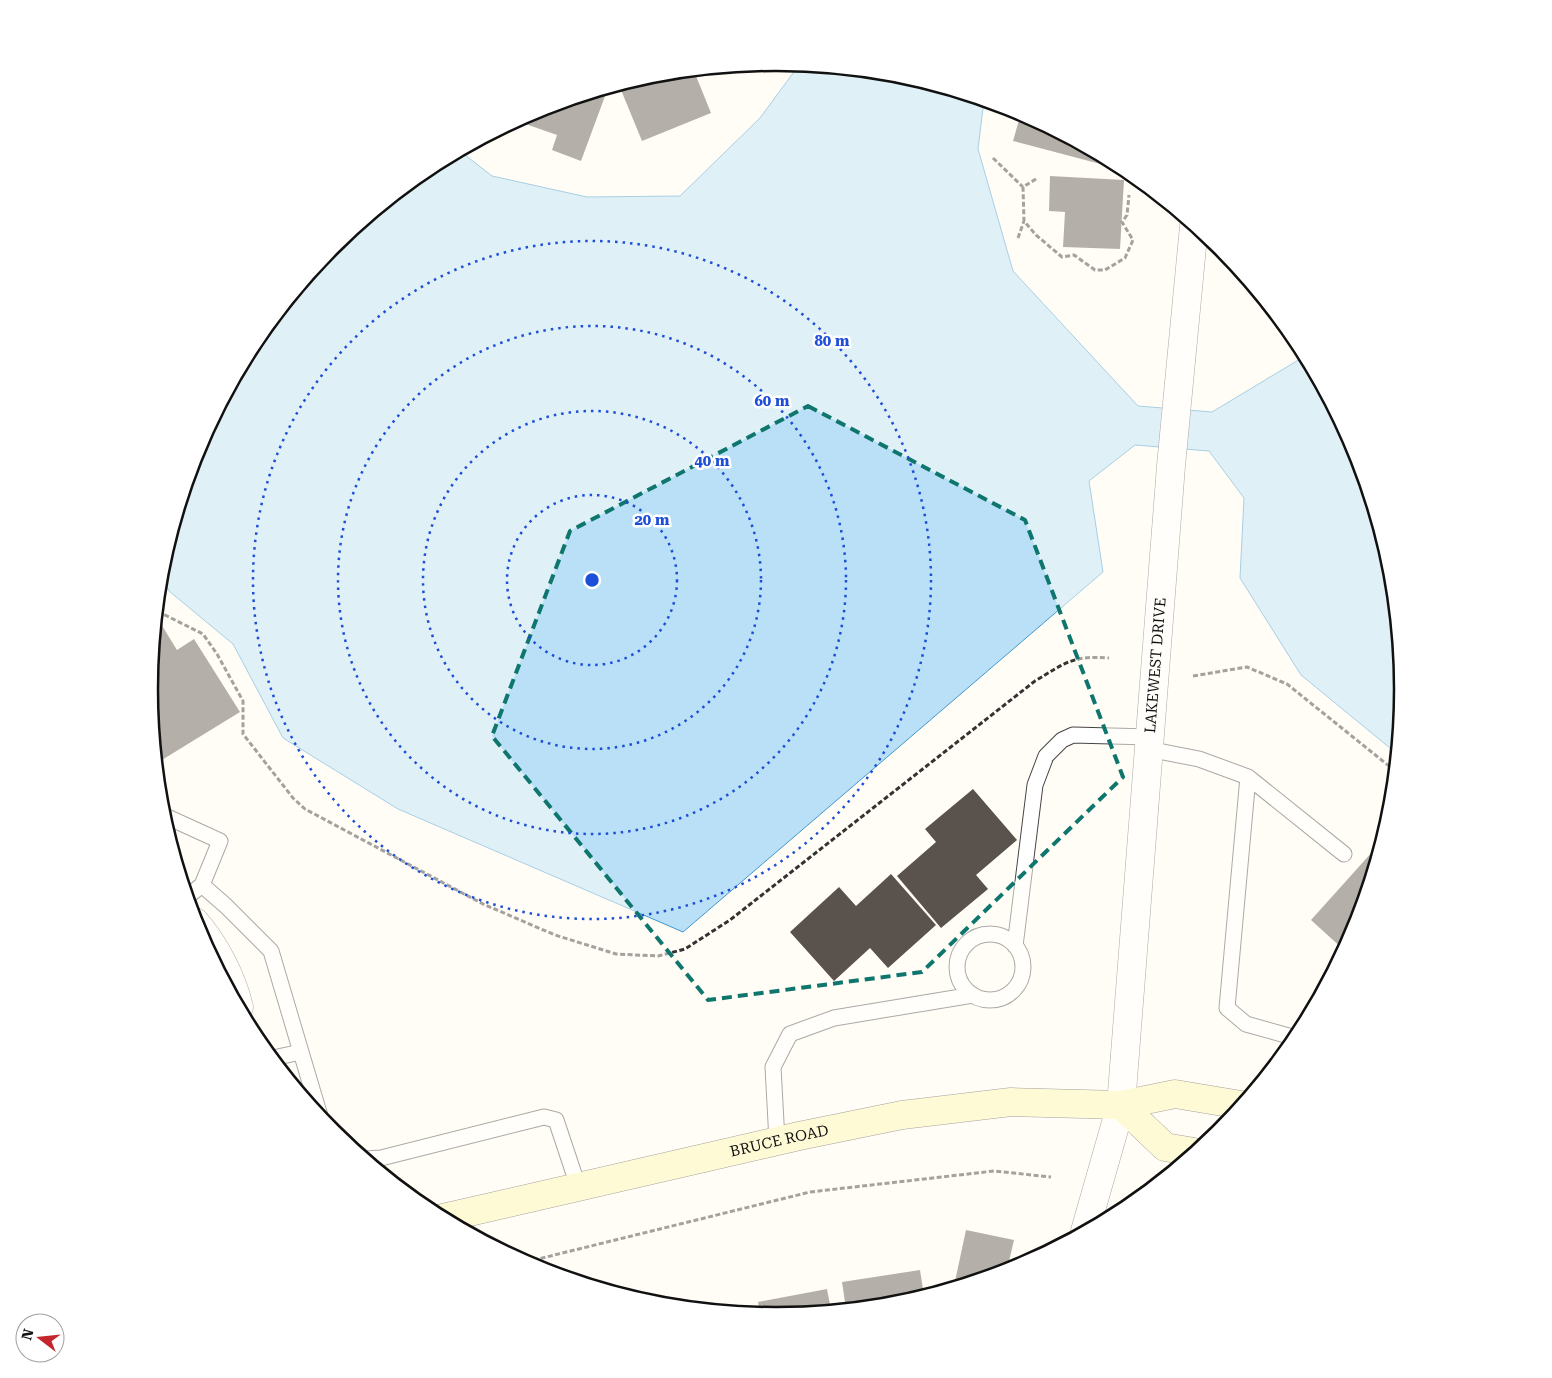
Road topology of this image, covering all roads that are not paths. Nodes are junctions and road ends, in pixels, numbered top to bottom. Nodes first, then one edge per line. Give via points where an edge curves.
1 (1193, 234) edge
2 (1149, 743) junction
3 (1248, 777) junction
4 (172, 819) edge
5 (1344, 854) dead end
6 (202, 884) junction
7 (193, 893) edge
8 (1015, 946) junction
9 (973, 995) junction
10 (1287, 1036) edge
11 (301, 1052) junction
12 (280, 1057) edge
13 (315, 1099) edge
14 (1233, 1104) edge
15 (1121, 1105) junction
16 (778, 1141) junction
17 (1186, 1151) edge
18 (375, 1158) edge
19 (578, 1186) junction
20 (453, 1216) edge
21 (1087, 1222) edge

1 - 2 street, LAKEWEST DRIVE
2 - 3 lane
2 - 8 lane via 1073,735 1062,740 1046,756 1036,785
2 - 15 street, LAKEWEST DRIVE
3 - 5 lane
3 - 10 lane via 1228,1008 1246,1024
4 - 6 lane via 220,841
6 - 7 lane
6 - 11 lane via 271,951
8 - 9 lane via 1022,956 1023,969 1014,990 994,1000
8 - 9 lane via 994,934 982,935 962,950 957,970 965,989
9 - 16 lane via 834,1018 790,1034 773,1067
11 - 12 lane
11 - 13 lane
14 - 15 main road, BRUCE ROAD via 1174,1094
15 - 16 main road, BRUCE ROAD via 1011,1102 902,1115
15 - 17 main road via 1166,1147
15 - 21 street, LAKEWEST DRIVE
16 - 19 main road, BRUCE ROAD
18 - 19 lane via 544,1117 556,1120
19 - 20 main road, BRUCE ROAD

